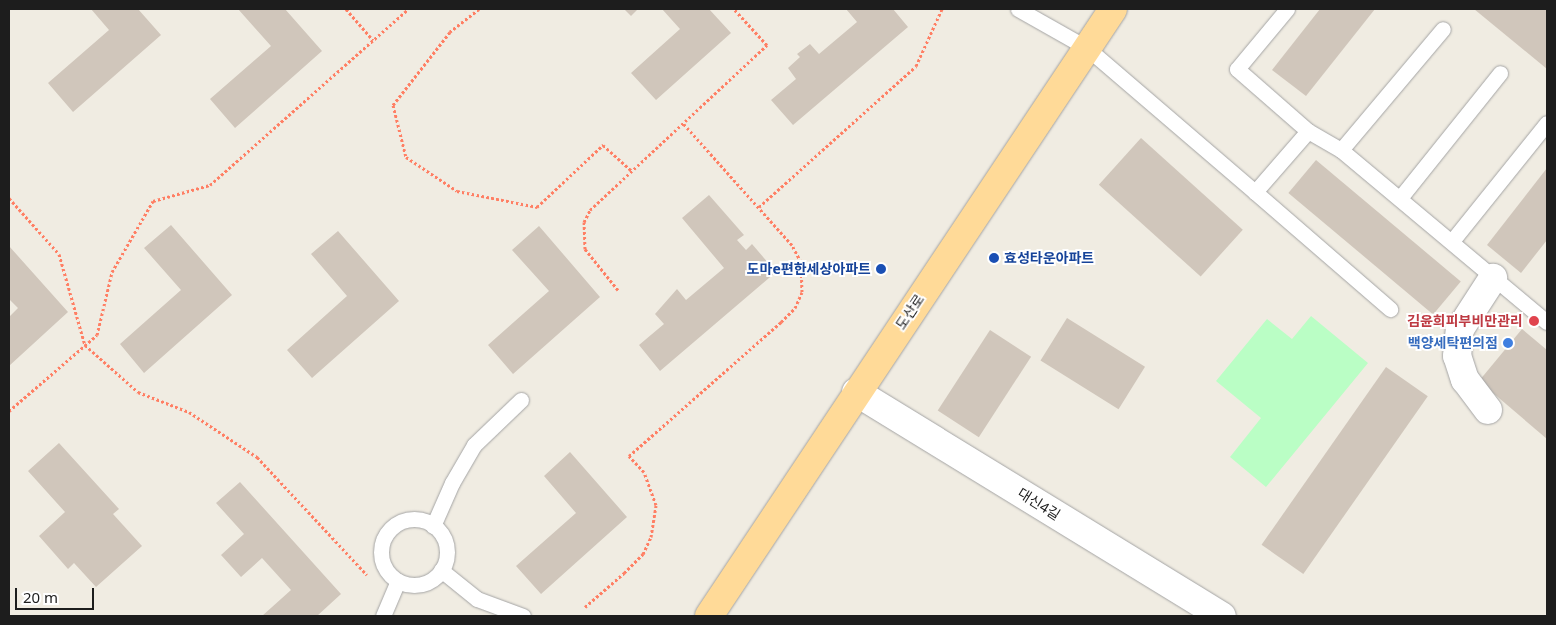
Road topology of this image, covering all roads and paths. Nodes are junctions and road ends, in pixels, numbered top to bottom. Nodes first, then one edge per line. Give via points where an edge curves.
1 (346, 9) edge
2 (408, 9) edge
3 (479, 9) edge
4 (734, 9) edge
5 (942, 9) edge
6 (1018, 9) edge
7 (1113, 9) edge
8 (1287, 9) edge
9 (1443, 29) dead end
10 (373, 40) junction
11 (1087, 48) junction
12 (1500, 73) dead end
13 (684, 123) junction
14 (1547, 123) edge
15 (1308, 131) junction
16 (1341, 150) junction
17 (632, 171) junction
18 (1255, 192) junction
19 (9, 198) edge
20 (1400, 198) junction
21 (759, 207) junction
22 (1452, 242) junction
23 (1493, 278) junction
24 (618, 290) dead end
25 (1390, 309) dead end
26 (1547, 322) edge
27 (85, 345) junction
28 (856, 392) junction
29 (521, 400) dead end
30 (1488, 410) dead end
31 (9, 411) edge
32 (433, 526) junction
33 (441, 570) junction
34 (367, 575) dead end
35 (398, 581) junction
36 (585, 606) dead end
37 (384, 616) edge
38 (523, 616) edge
39 (709, 616) edge
40 (1222, 616) edge

1 - 10 path
2 - 10 path
3 - 17 path via 450,32 392,105 406,158 457,191 537,207 603,145
4 - 13 path via 767,45
5 - 21 path via 916,66
6 - 11 lane
7 - 11 main road, 도산로
8 - 15 lane via 1236,69
9 - 16 lane
10 - 27 path via 210,185 153,201 112,272 97,334
11 - 18 lane
11 - 28 main road, 도산로
12 - 20 lane
13 - 17 path
13 - 21 path
14 - 22 lane
15 - 16 lane
15 - 18 lane
16 - 20 lane
17 - 24 path via 590,210 584,222 585,249
18 - 25 lane
19 - 27 path via 59,254
20 - 22 lane
21 - 36 path via 792,245 802,262 802,292 795,308 629,456 644,472 656,505 651,537 642,554 624,573
22 - 23 lane
23 - 26 lane
23 - 30 street via 1460,329 1457,356 1466,380
27 - 31 path
27 - 34 path via 138,392 189,412 257,457
28 - 39 main road, 도산로
28 - 40 street, 대신4길
29 - 32 lane via 474,445
32 - 33 lane via 445,544 446,555
32 - 35 lane via 424,521 403,521 386,534 381,555 384,566
33 - 35 lane via 419,585
33 - 38 lane via 477,599
35 - 37 lane

